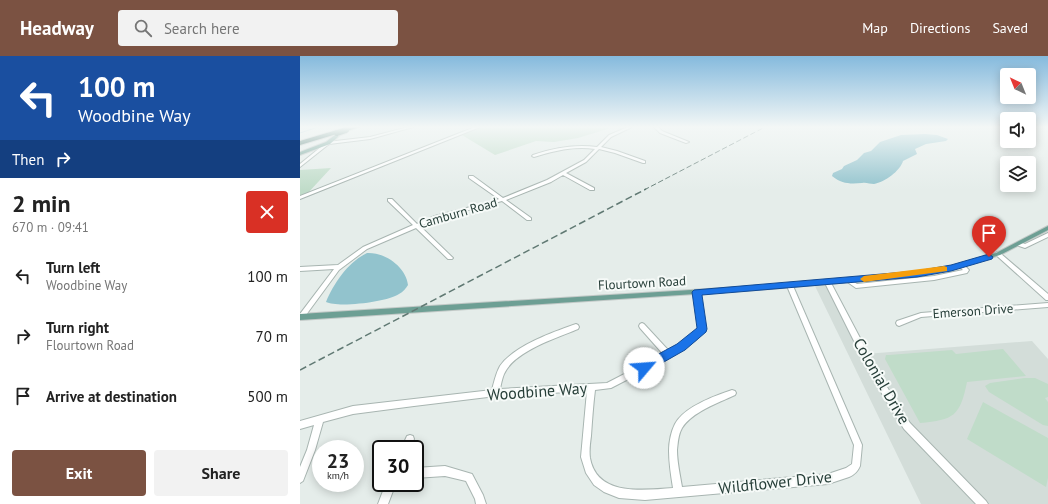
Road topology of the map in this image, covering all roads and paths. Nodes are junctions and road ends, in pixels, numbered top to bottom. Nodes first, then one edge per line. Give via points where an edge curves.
1 (314, 148) edge
2 (321, 148) edge
3 (426, 148) edge
4 (560, 148) edge
5 (597, 148) joint
6 (300, 154) edge
7 (534, 156) dead end
8 (644, 162) dead end
9 (300, 166) edge
10 (565, 174) junction
11 (471, 177) dead end
12 (592, 189) dead end
13 (300, 198) edge
14 (390, 200) dead end
15 (503, 200) junction
16 (530, 219) dead end
17 (416, 225) junction
18 (1048, 228) edge
19 (1048, 235) edge
20 (1018, 244) junction
21 (998, 254) junction
22 (450, 258) dead end
23 (340, 267) junction
24 (300, 269) edge
25 (828, 283) junction
26 (790, 286) junction
27 (697, 292) junction
28 (1048, 298) edge
29 (1048, 305) edge
30 (300, 317) edge
31 (899, 322) dead end
32 (642, 326) dead end
33 (576, 327) dead end
34 (668, 355) junction
35 (591, 388) junction
36 (496, 393) junction
37 (732, 393) dead end
38 (319, 421) junction
39 (300, 425) edge
40 (424, 472) edge
41 (300, 478) edge
42 (388, 492) edge
43 (678, 492) junction
44 (383, 504) edge
45 (481, 504) edge
46 (983, 504) edge

1 - 6 main road
2 - 9 street
3 - 13 street
4 - 7 street
5 - 8 street via 617,151
5 - 10 street, Camburn Road via 585,161
10 - 12 street
10 - 15 street, Camburn Road
11 - 15 street
14 - 17 street
15 - 16 street
15 - 17 street, Camburn Road
17 - 22 street
17 - 23 street, Camburn Road via 372,243
18 - 20 main road, Flourtown Road
19 - 20 street via 1025,246
20 - 21 main road, Flourtown Road
21 - 25 main road, Flourtown Road via 930,272
21 - 28 street
23 - 24 street
23 - 30 street, Camburn Road
25 - 26 main road, Flourtown Road
25 - 46 street, Colonial Drive via 899,415
26 - 27 main road, Flourtown Road
26 - 43 street, Wildflower Drive via 858,445 856,466 849,472 828,479
27 - 30 main road, Flourtown Road
27 - 34 street, Woodbine Way via 702,329 694,338
29 - 31 street, Emerson Drive via 921,315
32 - 34 street
33 - 36 street via 520,353 511,360 504,366 498,379
34 - 35 street, Woodbine Way via 608,386
35 - 36 street, Woodbine Way
35 - 43 street, Wildflower Drive via 585,457 589,470 597,482 619,493
36 - 38 street, Woodbine Way via 353,410
37 - 43 street via 701,407 678,426 674,438 674,455
38 - 39 street, Woodbine Way
38 - 41 street
40 - 45 street via 445,471 469,478
42 - 44 street

